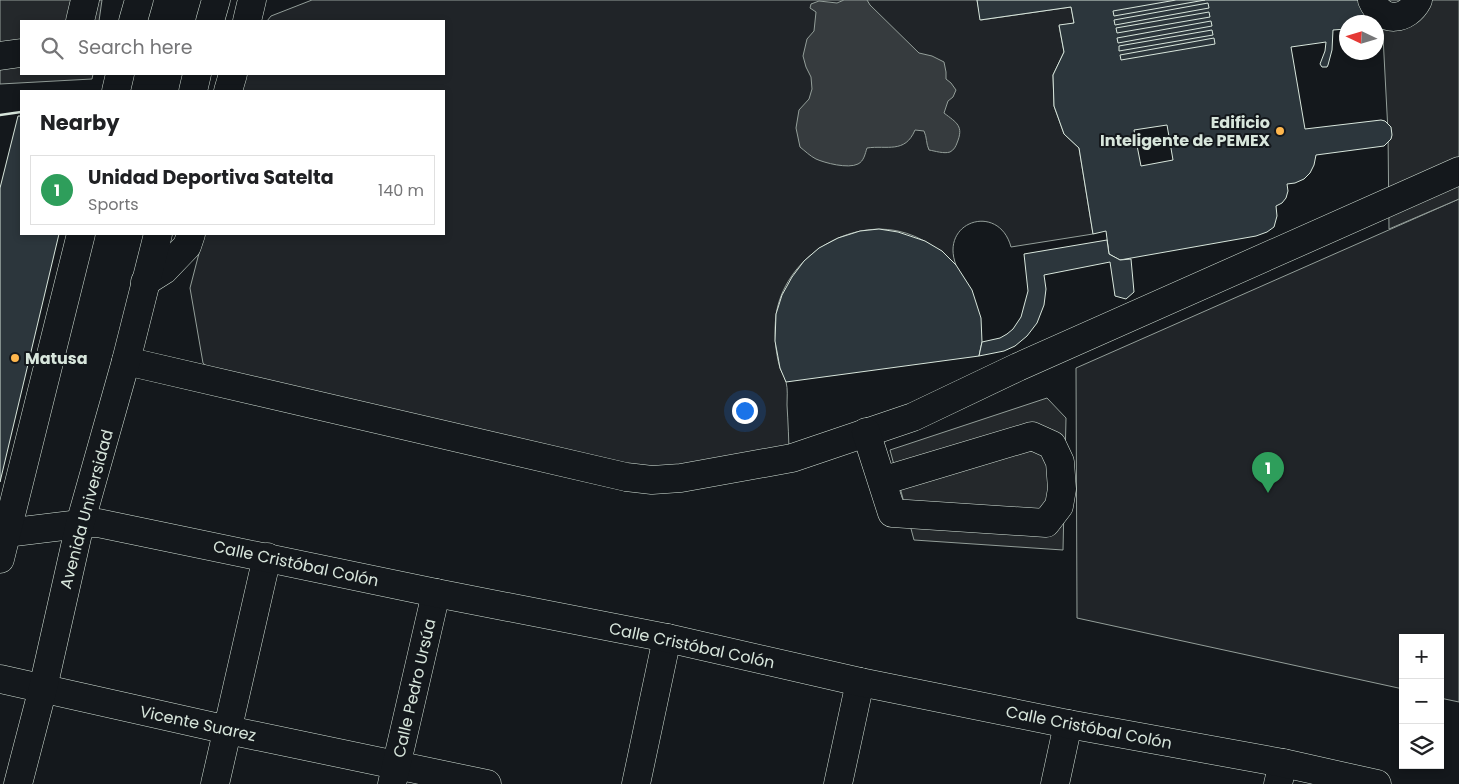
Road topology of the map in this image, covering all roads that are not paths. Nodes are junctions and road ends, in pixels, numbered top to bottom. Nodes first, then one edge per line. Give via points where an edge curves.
1 (85, 0) edge
2 (139, 0) edge
3 (216, 0) edge
4 (252, 0) edge
5 (1372, 0) edge
6 (1418, 0) edge
7 (80, 20) edge
8 (134, 20) edge
9 (210, 20) edge
10 (247, 20) edge
11 (20, 54) edge
12 (0, 56) edge
13 (120, 75) edge
14 (198, 75) edge
15 (233, 75) edge
16 (116, 90) edge
17 (193, 90) edge
18 (228, 90) edge
19 (1459, 171) edge
20 (81, 235) edge
21 (158, 235) edge
22 (191, 235) edge
23 (146, 282) junction
24 (126, 361) junction
25 (866, 432) junction
26 (882, 481) junction
27 (80, 524) junction
28 (3, 546) edge
29 (268, 557) junction
30 (436, 593) junction
31 (666, 638) junction
32 (0, 679) edge
33 (860, 682) junction
34 (42, 688) junction
35 (1068, 724) junction
36 (228, 730) junction
37 (1280, 773) edge
38 (394, 774) edge
39 (18, 784) edge
40 (216, 784) edge
41 (487, 784) edge
42 (636, 784) edge
43 (838, 784) edge
44 (1055, 784) edge
45 (1377, 784) edge

1 - 7 main road
2 - 8 main road
3 - 9 main road
4 - 10 main road
5 - 6 main road via 1379,11 1395,17 1413,10
11 - 12 main road
13 - 16 main road
14 - 17 main road
15 - 18 main road
19 - 25 main road via 913,417
20 - 28 main road
21 - 23 main road, Avenida Universidad
22 - 23 main road via 188,246 164,270
23 - 24 main road, Avenida Universidad
24 - 25 main road via 626,477 652,480 681,478 792,458
24 - 27 main road, Avenida Universidad
25 - 26 main road
26 - 26 main road via 892,513 1046,523 1059,506 1062,488 1060,462 1052,445 1032,436
27 - 28 main road, Calle Cristóbal Colón
27 - 29 main road, Calle Cristóbal Colón via 98,523
27 - 34 main road, Avenida Universidad
29 - 30 main road, Calle Cristóbal Colón
29 - 36 main road
30 - 31 main road, Calle Cristóbal Colón
30 - 38 main road, Calle Pedro Ursúa
31 - 33 main road, Calle Cristóbal Colón
31 - 42 main road
32 - 34 main road, Vicente Suarez
33 - 35 main road, Calle Cristóbal Colón
33 - 43 main road
34 - 36 main road, Vicente Suarez
34 - 39 main road, Avenida Universidad
35 - 37 main road, Calle Cristóbal Colón
35 - 44 main road
36 - 38 main road, Vicente Suarez
36 - 40 main road
37 - 45 main road, Calle Cristóbal Colón
38 - 41 main road, Vicente Suarez

